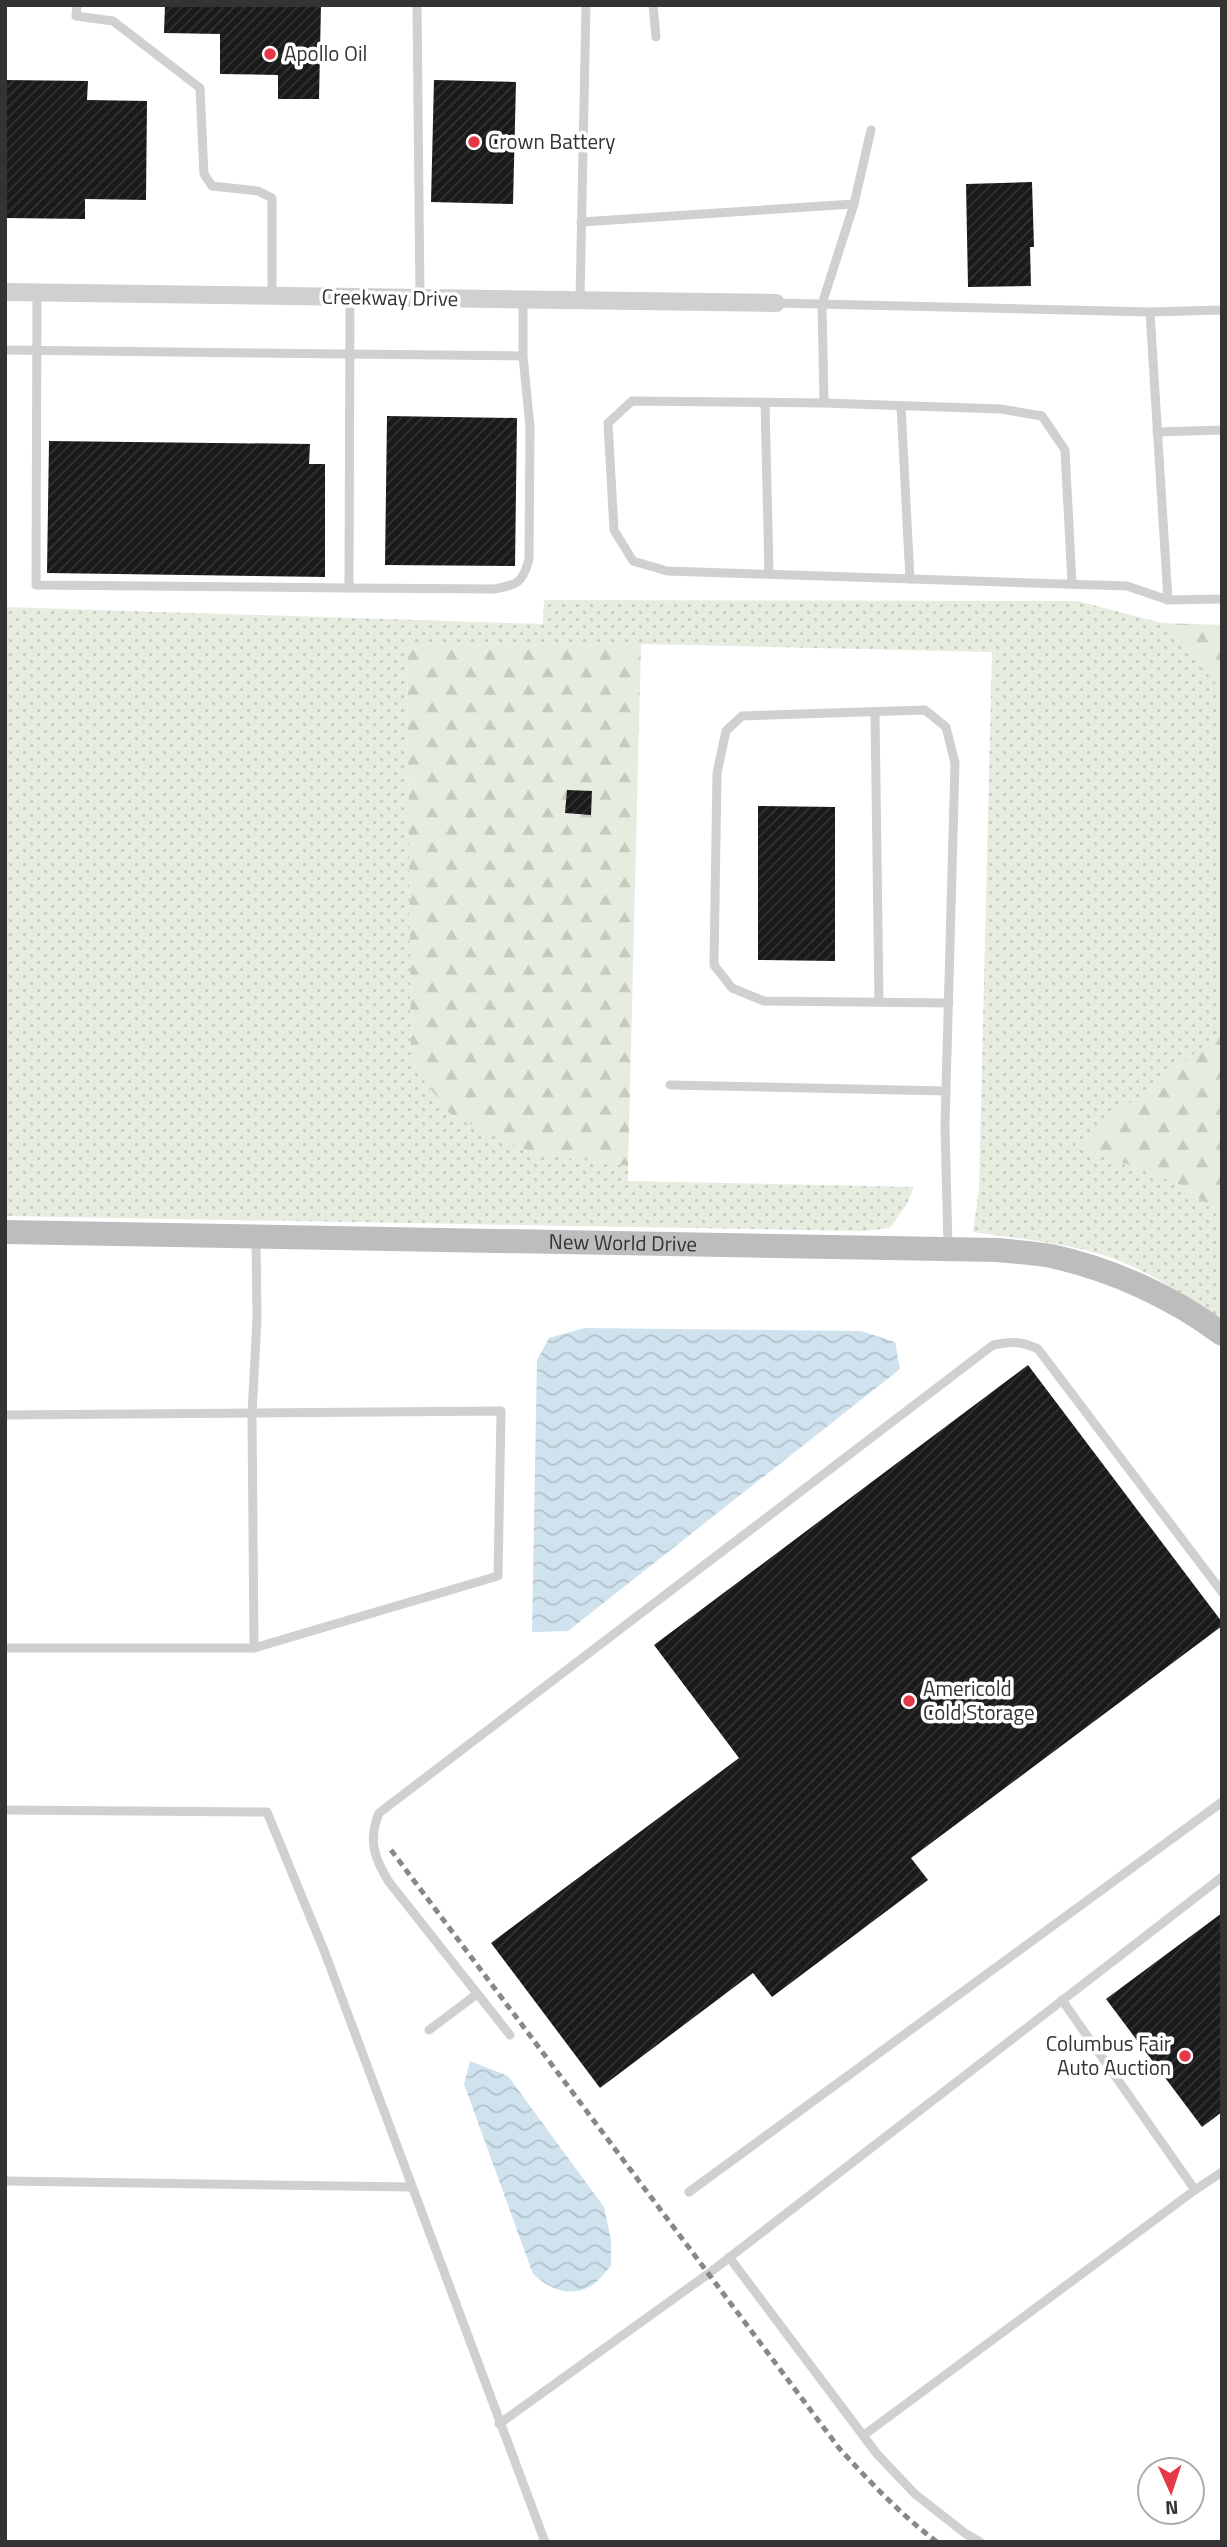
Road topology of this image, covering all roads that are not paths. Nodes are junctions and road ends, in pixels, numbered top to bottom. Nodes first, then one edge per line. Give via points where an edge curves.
1 (77, 5) edge
2 (416, 5) edge
3 (586, 5) edge
4 (653, 5) edge
5 (656, 37) dead end
6 (871, 130) dead end
7 (854, 204) junction
8 (581, 222) junction
9 (5, 292) edge
10 (37, 293) junction
11 (272, 296) junction
12 (350, 297) junction
13 (420, 298) junction
14 (523, 300) junction
15 (580, 300) junction
16 (776, 303) joint
17 (822, 304) junction
18 (1222, 310) edge
19 (1150, 312) junction
20 (5, 350) edge
21 (36, 350) junction
22 (350, 354) junction
23 (523, 356) junction
24 (765, 403) junction
25 (824, 403) junction
26 (901, 406) junction
27 (1222, 430) edge
28 (1157, 432) junction
29 (769, 574) junction
30 (910, 579) junction
31 (1072, 584) junction
32 (349, 588) junction
33 (1222, 599) edge
34 (1168, 600) junction
35 (875, 712) junction
36 (879, 1002) junction
37 (949, 1003) junction
38 (670, 1085) dead end
39 (946, 1091) junction
40 (5, 1232) edge
41 (256, 1236) junction
42 (948, 1247) junction
43 (1222, 1334) edge
44 (252, 1413) junction
45 (5, 1415) edge
46 (1222, 1592) edge
47 (5, 1648) edge
48 (254, 1648) junction
49 (1222, 1802) edge
50 (5, 1810) edge
51 (1222, 1877) edge
52 (477, 1994) junction
53 (1062, 2000) junction
54 (429, 2030) dead end
55 (510, 2035) dead end
56 (1222, 2172) edge
57 (5, 2181) edge
58 (411, 2187) junction
59 (1195, 2190) junction
60 (690, 2192) dead end
61 (729, 2257) junction
62 (499, 2424) junction
63 (863, 2435) junction
64 (545, 2542) edge
65 (980, 2542) edge

1 - 11 lane via 76,16 113,21 200,88 204,174 212,186 258,191 272,198
2 - 13 lane
3 - 8 lane
4 - 5 lane
6 - 7 lane
7 - 8 lane
7 - 17 lane
8 - 15 lane
9 - 10 street, Creekway Drive
10 - 11 street, Creekway Drive
10 - 21 lane
11 - 12 street, Creekway Drive
12 - 13 street, Creekway Drive
12 - 22 lane
13 - 14 street, Creekway Drive
14 - 15 street, Creekway Drive
14 - 23 lane
15 - 16 street, Creekway Drive
16 - 17 lane
17 - 19 lane
17 - 25 lane
18 - 19 lane
19 - 28 lane
20 - 21 lane
21 - 22 lane
21 - 32 lane via 36,585
22 - 23 lane
22 - 32 lane
23 - 32 lane via 530,427 525,575 512,586 494,589
24 - 25 lane
24 - 29 lane
24 - 29 lane via 632,401 608,423 614,530 633,561 667,571
25 - 26 lane
26 - 30 lane
26 - 31 lane via 1002,409 1042,416 1065,450
27 - 28 lane
28 - 34 lane
29 - 30 lane
30 - 31 lane
31 - 34 lane via 1127,586
33 - 34 lane
35 - 36 lane
35 - 36 lane via 742,716 726,731 717,773 714,965 732,988 764,1001
35 - 37 lane via 925,710 946,727 955,763
36 - 37 lane
37 - 39 lane
38 - 39 lane
39 - 42 lane
40 - 41 street, New World Drive
41 - 42 street, New World Drive
41 - 44 lane
42 - 43 street, New World Drive via 1051,1256 1116,1276
44 - 45 lane
44 - 48 lane
44 - 48 lane via 501,1411 498,1576
46 - 52 lane via 1038,1349 1023,1342 993,1345 379,1813 373,1827 377,1863
47 - 48 lane
49 - 60 lane
50 - 58 lane via 267,1812 325,1952
51 - 53 lane
52 - 54 lane
52 - 55 lane
53 - 59 lane
53 - 61 lane
56 - 59 lane
57 - 58 lane
58 - 62 lane
59 - 63 lane
61 - 62 lane
61 - 63 lane
62 - 64 lane
63 - 65 lane via 915,2494

